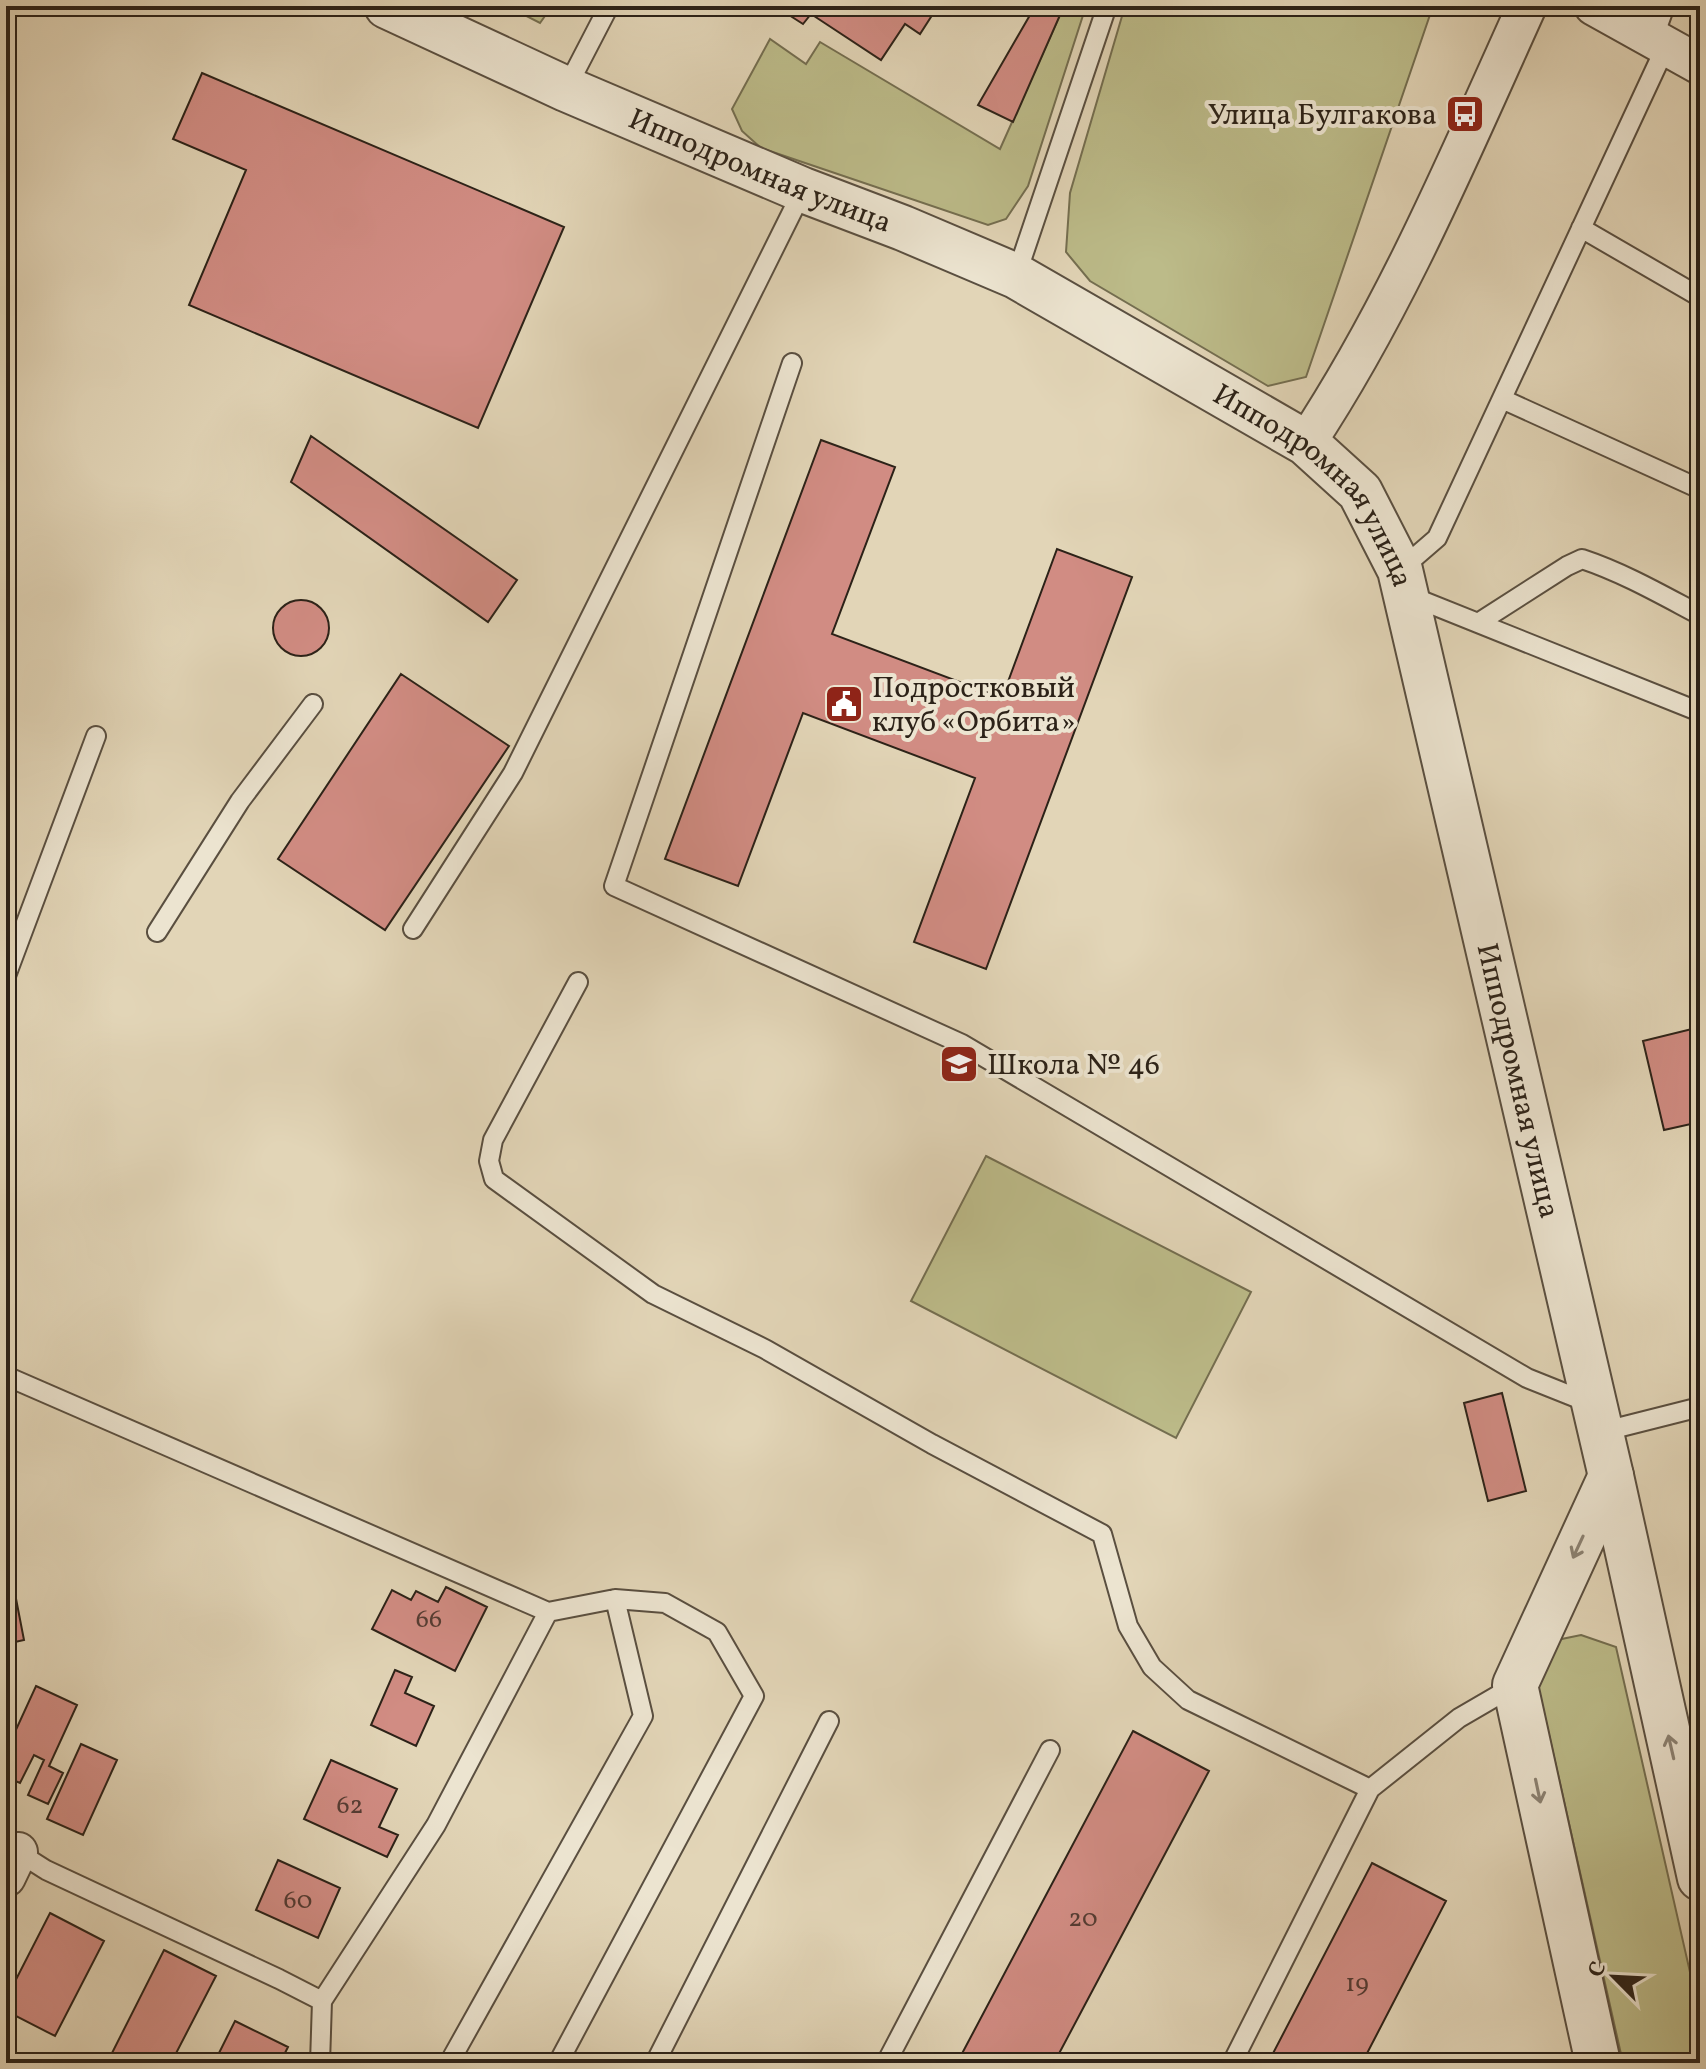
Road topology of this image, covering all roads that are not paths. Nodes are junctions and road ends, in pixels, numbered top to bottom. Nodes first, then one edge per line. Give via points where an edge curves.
1 (387, 6) edge
2 (609, 6) edge
3 (1107, 6) edge
4 (1527, 6) edge
5 (1594, 6) edge
6 (1662, 30) edge
7 (1700, 65) edge
8 (566, 89) junction
9 (803, 190) junction
10 (1581, 228) junction
11 (1016, 276) junction
12 (1700, 297) edge
13 (792, 363) dead end
14 (1502, 399) junction
15 (1306, 443) junction
16 (1700, 489) edge
17 (1403, 582) junction
18 (1700, 615) edge
19 (1478, 623) junction
20 (313, 704) dead end
21 (1700, 712) edge
22 (96, 736) dead end
23 (413, 929) dead end
24 (157, 932) dead end
25 (6, 976) edge
26 (578, 982) dead end
27 (6, 1376) edge
28 (1700, 1407) edge
29 (1598, 1419) junction
30 (1611, 1476) junction
31 (615, 1599) junction
32 (548, 1612) junction
33 (1515, 1685) junction
34 (829, 1721) dead end
35 (1050, 1750) dead end
36 (1370, 1789) junction
37 (10, 1858) edge
38 (1700, 1878) edge
39 (322, 2001) junction
40 (320, 2063) edge
41 (449, 2063) edge
42 (558, 2063) edge
43 (655, 2063) edge
44 (886, 2063) edge
45 (1232, 2063) edge
46 (1598, 2063) edge

1 - 8 street, Ипподромная улица
2 - 8 lane
3 - 11 lane
4 - 15 street via 1431,219 1338,395
5 - 6 street
6 - 7 street
6 - 10 lane
8 - 9 street, Ипподромная улица
9 - 11 street, Ипподромная улица
9 - 23 lane via 513,773
10 - 12 lane
10 - 14 lane
11 - 15 street, Ипподромная улица
13 - 29 lane via 614,886 962,1044
14 - 16 lane
14 - 17 lane via 1437,538
15 - 17 street, Ипподромная улица via 1360,492
17 - 19 lane
17 - 29 street, Ипподромная улица
18 - 19 lane via 1582,559
19 - 21 lane
20 - 24 lane via 240,801
22 - 25 lane
26 - 36 lane via 493,1140 489,1161 494,1179 653,1294 765,1349 1102,1534 1128,1626 1152,1667 1188,1700
27 - 32 lane
28 - 29 lane
29 - 30 street, Ипподромная улица
30 -> 33 street
38 -> 30 street, Ипподромная улица
31 - 32 lane
31 - 41 lane via 643,1716
31 - 42 lane via 665,1603 717,1632 754,1696
32 - 39 lane via 436,1825
33 - 36 lane via 1459,1718
33 -> 46 street
34 - 43 lane
35 - 44 lane
36 - 45 lane
37 - 39 lane via 46,1870
39 - 40 lane

